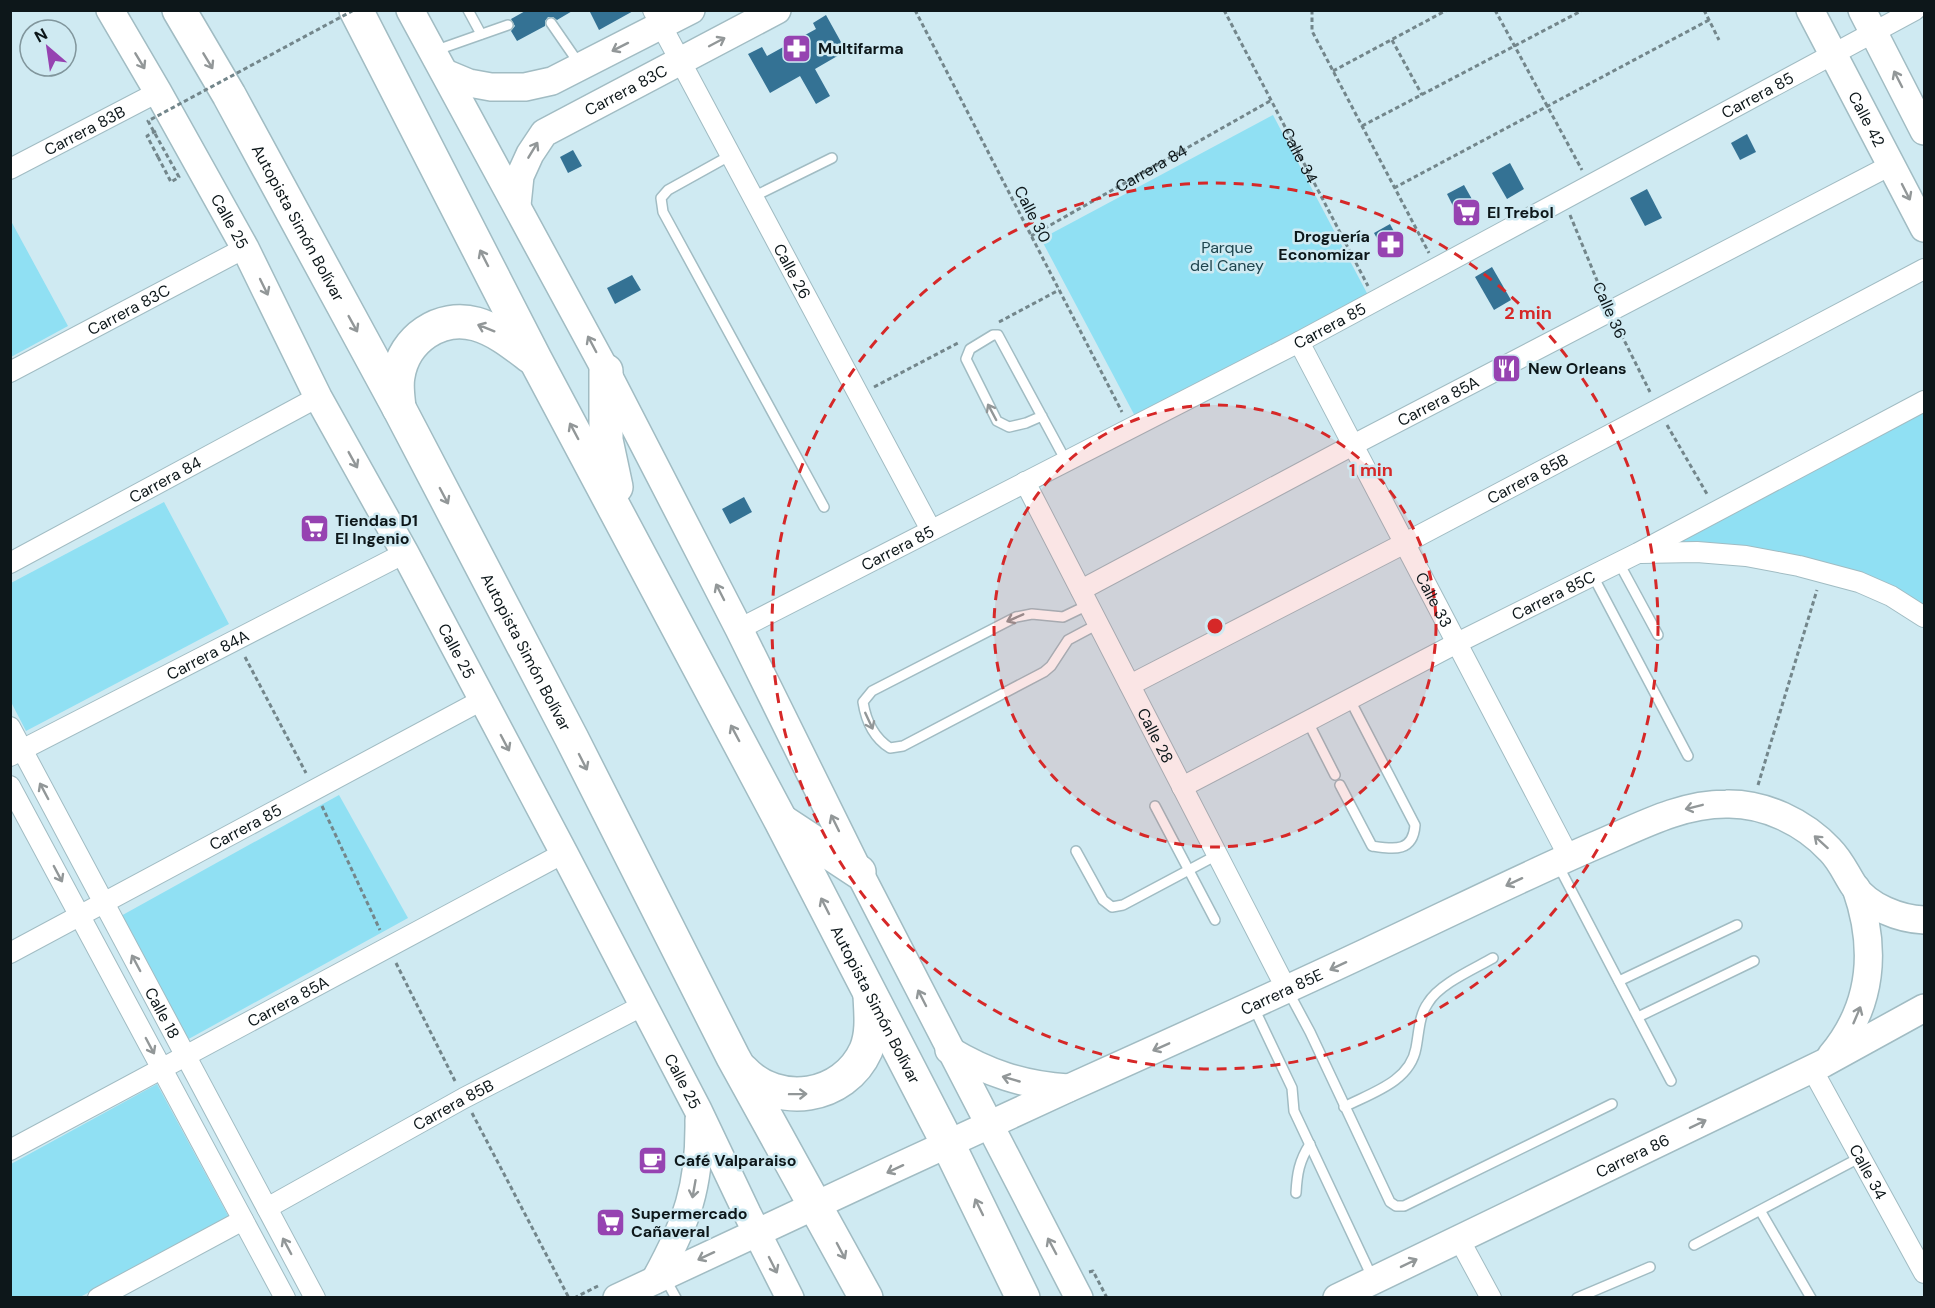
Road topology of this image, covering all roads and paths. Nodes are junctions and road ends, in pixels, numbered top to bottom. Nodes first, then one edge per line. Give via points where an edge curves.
1 (110, 10) edge
2 (179, 10) edge
3 (355, 10) edge
4 (410, 10) edge
5 (468, 10) edge
6 (691, 10) edge
7 (777, 10) edge
8 (915, 10) edge
9 (1224, 10) edge
10 (1312, 10) edge
11 (1447, 10) edge
12 (1495, 10) edge
13 (1570, 10) edge
14 (1583, 10) edge
15 (1704, 10) edge
16 (1810, 10) edge
17 (1915, 10) edge
18 (1573, 16) junction
19 (657, 18) edge
20 (1709, 20) junction
21 (1868, 22) edge
22 (551, 23) dead end
23 (508, 25) dead end
24 (481, 34) junction
25 (1392, 39) junction
26 (1719, 40) dead end
27 (1515, 46) junction
28 (1834, 52) junction
29 (681, 61) junction
30 (439, 62) junction
31 (581, 67) junction
32 (1333, 71) junction
33 (1422, 95) junction
34 (151, 96) junction
35 (1270, 101) junction
36 (1548, 107) junction
37 (155, 119) dead end
38 (1362, 126) junction
39 (1924, 131) edge
40 (147, 136) dead end
41 (731, 155) junction
42 (832, 158) dead end
43 (1893, 164) junction
44 (10, 169) edge
45 (1590, 184) junction
46 (1394, 188) junction
47 (753, 198) junction
48 (1563, 199) junction
49 (517, 205) junction
50 (1924, 228) edge
51 (1031, 236) junction
52 (245, 249) junction
53 (1437, 268) junction
54 (1924, 269) edge
55 (1376, 300) junction
56 (1610, 311) junction
57 (1299, 342) junction
58 (535, 359) junction
59 (606, 370) junction
60 (10, 372) edge
61 (318, 397) junction
62 (1924, 401) edge
63 (399, 408) junction
64 (1658, 410) junction
65 (1042, 416) junction
66 (1130, 428) junction
67 (1353, 445) junction
68 (1066, 461) junction
69 (1025, 482) junction
70 (824, 507) dead end
71 (1716, 512) junction
72 (931, 530) junction
73 (633, 540) junction
74 (1405, 543) junction
75 (405, 553) junction
76 (1638, 553) junction
77 (10, 563) edge
78 (1619, 563) junction
79 (1822, 573) junction
80 (1593, 576) junction
81 (1085, 598) junction
82 (1924, 617) edge
83 (1098, 624) junction
84 (739, 629) junction
85 (1658, 635) dead end
86 (236, 640) junction
87 (1457, 643) junction
88 (1130, 685) junction
89 (482, 700) junction
90 (1350, 700) junction
91 (1308, 722) junction
92 (10, 727) edge
93 (16, 753) edge
94 (1688, 756) dead end
95 (1335, 775) dead end
96 (1340, 785) dead end
97 (10, 786) edge
98 (1182, 787) junction
99 (315, 790) junction
100 (1155, 806) dead end
101 (1752, 806) junction
102 (781, 820) junction
103 (1076, 851) dead end
104 (564, 853) junction
105 (1217, 855) junction
106 (1563, 860) junction
107 (1189, 870) junction
108 (859, 873) junction
109 (1856, 888) junction
110 (104, 903) junction
111 (80, 916) junction
112 (1215, 920) dead end
113 (1924, 921) edge
114 (1737, 925) dead end
115 (388, 947) junction
116 (10, 953) edge
117 (1493, 958) dead end
118 (1754, 961) dead end
119 (1619, 981) junction
120 (869, 990) junction
121 (1287, 990) junction
122 (642, 1006) junction
123 (1252, 1006) junction
124 (1924, 1008) edge
125 (1638, 1017) junction
126 (949, 1050) junction
127 (186, 1056) junction
128 (733, 1057) junction
129 (1818, 1066) junction
130 (162, 1069) junction
131 (1671, 1081) dead end
132 (1069, 1088) junction
133 (464, 1098) junction
134 (1612, 1104) dead end
135 (1344, 1107) junction
136 (698, 1110) junction
137 (989, 1126) junction
138 (948, 1144) junction
139 (1310, 1144) junction
140 (10, 1150) edge
141 (1861, 1157) junction
142 (1296, 1193) dead end
143 (817, 1205) junction
144 (267, 1208) junction
145 (1761, 1212) junction
146 (243, 1220) junction
147 (757, 1233) junction
148 (1459, 1239) junction
149 (1694, 1245) dead end
150 (1650, 1267) dead end
151 (1924, 1274) edge
152 (1374, 1280) junction
153 (665, 1284) edge
154 (611, 1290) edge
155 (1582, 1297) edge
156 (98, 1298) edge
157 (285, 1298) edge
158 (315, 1298) edge
159 (569, 1298) edge
160 (574, 1298) edge
161 (790, 1298) edge
162 (866, 1298) edge
163 (1023, 1298) edge
164 (1079, 1298) edge
165 (1337, 1298) edge
166 (1491, 1298) edge
167 (1811, 1298) edge

1 -> 34 street, Calle 25
2 -> 63 highway, Autopista Simón Bolívar
3 - 40 path, bridge via 148,121 179,177 171,182
58 -> 3 highway, Autopista Simón Bolívar
4 - 30 street
5 - 24 lane
6 - 19 street
29 -> 7 street, Carrera 83C
8 - 51 path, Calle 30
9 - 35 path, Calle 34
10 - 32 path via 1312,32
11 - 25 path
12 - 27 path
13 - 18 path
14 - 18 path
15 - 20 path
16 - 28 street, Calle 42
17 - 21 street, Carrera 85
18 - 27 path
19 - 29 street, Calle 26
19 -> 31 street
20 - 26 path
20 - 36 path
21 - 28 street, Carrera 85
39 -> 21 street
22 - 31 lane
23 - 24 lane
24 - 30 lane
25 - 32 path
25 - 33 path
27 - 33 path
27 - 36 path
28 - 43 street, Calle 42
28 - 45 street, Carrera 85
29 - 41 street, Calle 26
49 -> 29 street, Carrera 83C via 520,176 544,133
30 - 31 street via 469,82 490,87 525,87 552,81
30 - 49 street
32 - 38 path
33 - 38 path
34 - 37 path
34 - 44 street, Carrera 83B
34 - 52 street, Calle 25
35 - 51 path, Carrera 84
35 - 55 path, Calle 34
36 - 45 path
36 - 46 path
38 - 46 path
41 - 47 street, Calle 26
41 - 70 lane via 668,190 661,198 663,212
42 - 47 lane
43 -> 50 street, Calle 42
43 - 56 street, Carrera 85A
45 - 48 street, Carrera 85
46 - 53 path
47 - 72 street, Calle 26
48 - 53 street, Carrera 85
48 - 56 path, Calle 36
59 -> 49 street
51 - 66 path, Calle 30
52 - 60 street, Carrera 83C
52 -> 61 street, Calle 25
53 - 55 street, Carrera 85
54 - 64 street, Carrera 85B
55 - 57 street, Carrera 85
56 - 64 path, Calle 36
56 - 67 street, Carrera 85A
57 - 66 street, Carrera 85
57 - 67 street, Calle 33
58 -> 63 highway via 493,330 463,321 444,323 425,332 404,356 398,375
73 -> 58 highway, Autopista Simón Bolívar
59 - 73 highway via 606,440
84 -> 59 street
61 -> 75 street, Calle 25
61 - 77 street, Carrera 84
62 - 71 street, Carrera 85C
63 -> 128 highway, Autopista Simón Bolívar
64 - 71 path, Calle 36
64 - 74 street, Carrera 85B
65 -> 65 lane via 1009,426 997,421 966,359 970,349 998,335
65 - 68 lane
66 - 68 street, Carrera 85
67 - 74 street, Calle 33
67 - 81 street, Carrera 85A
68 - 69 street, Carrera 85
69 - 72 street, Carrera 85
69 - 81 street, Calle 28
71 - 76 street, Carrera 85C
72 - 84 street, Carrera 85
102 -> 73 highway, Autopista Simón Bolívar
74 - 87 street, Calle 33
74 - 88 street, Carrera 85B
75 - 86 street, Carrera 84A
75 - 89 street, Calle 25
76 - 78 street, Carrera 85C
76 - 79 street via 1746,556
78 - 80 street, Carrera 85C
78 - 85 lane
79 - 82 street via 1859,582
79 - 101 path
80 - 87 street, Carrera 85C
80 - 94 lane
81 - 83 street, Calle 28
81 -> 83 lane via 1063,618 1032,614 1016,617 872,691 863,702 865,715 879,741 890,748 903,746 1044,672 1068,640
83 - 88 street, Calle 28
108 -> 84 street
86 - 93 street, Carrera 84A
86 - 99 path
87 - 90 street, Carrera 85C
87 - 106 street, Calle 33
88 - 98 street, Calle 28
89 - 99 street, Carrera 85
89 -> 104 street, Calle 25
90 - 91 street, Carrera 85C
90 - 96 lane via 1415,825 1411,839 1400,848 1372,846
91 - 95 lane
91 - 98 street, Carrera 85C
92 - 93 street, Calle 18
110 -> 93 street, Calle 18
97 -> 111 street, Calle 18
98 - 105 street, Calle 28
99 - 110 street, Carrera 85
99 - 115 path
100 - 107 lane
101 -> 106 street, Carrera 85E via 1702,805 1670,814
109 -> 101 street via 1831,850 1814,835 1795,822
102 - 108 highway
120 -> 102 highway, Autopista Simón Bolívar
103 - 107 lane via 1112,907
104 - 115 street, Carrera 85A
104 - 122 street, Calle 25
105 - 107 lane
105 - 121 street, Calle 28
106 - 119 lane
106 -> 121 street, Carrera 85E
107 - 112 lane
126 -> 108 street
109 - 113 street via 1881,908 1900,917
129 -> 109 street via 1840,1046 1862,1003 1867,981 1868,933
110 - 111 street, Carrera 85
127 -> 110 street, Calle 18
111 - 116 street, Carrera 85
111 -> 130 street, Calle 18
114 - 119 lane
115 - 127 street, Carrera 85A
115 - 133 path
117 - 135 lane via 1439,990 1428,1002 1408,1070
118 - 125 lane
119 - 125 lane
128 -> 120 highway via 747,1075 777,1092 801,1095 824,1090 844,1078 866,1050 872,1025
120 - 138 highway, Autopista Simón Bolívar
121 - 123 street, Carrera 85E
121 - 135 lane
122 - 133 street, Carrera 85B
122 - 136 street, Calle 25
123 -> 132 street, Carrera 85E
123 - 139 lane via 1292,1088 1294,1111
124 - 129 street, Carrera 86
125 - 131 lane
132 -> 126 street via 1023,1083 997,1075
126 - 137 street
127 - 130 street, Carrera 85A
127 - 144 street, Calle 18
128 - 143 highway, Autopista Simón Bolívar
129 - 141 street, Calle 34
148 -> 129 street, Carrera 86
130 - 140 street, Carrera 85A
130 - 146 street, Calle 18
132 - 137 street, Carrera 85E
133 - 144 street, Carrera 85B
133 - 159 path
134 - 135 lane via 1404,1206 1390,1202
136 - 147 street, Calle 25
136 -> 153 street via 699,1155 692,1199
137 - 138 street, Carrera 85E
164 -> 137 street
138 -> 143 street, Carrera 85E
163 -> 138 highway, Autopista Simón Bolívar
139 - 142 lane via 1297,1171
139 - 152 lane
141 - 145 lane
141 - 151 street, Calle 34
143 - 147 street
143 -> 162 highway, Autopista Simón Bolívar
158 -> 144 street, Calle 18
145 - 149 lane
145 - 167 lane
146 - 156 street
146 - 157 street, Calle 18
147 -> 153 street
147 -> 161 street, Calle 25
152 -> 148 street, Carrera 86
148 - 166 street
150 - 155 lane
152 - 165 street, Carrera 86
153 - 154 street
154 - 160 path

